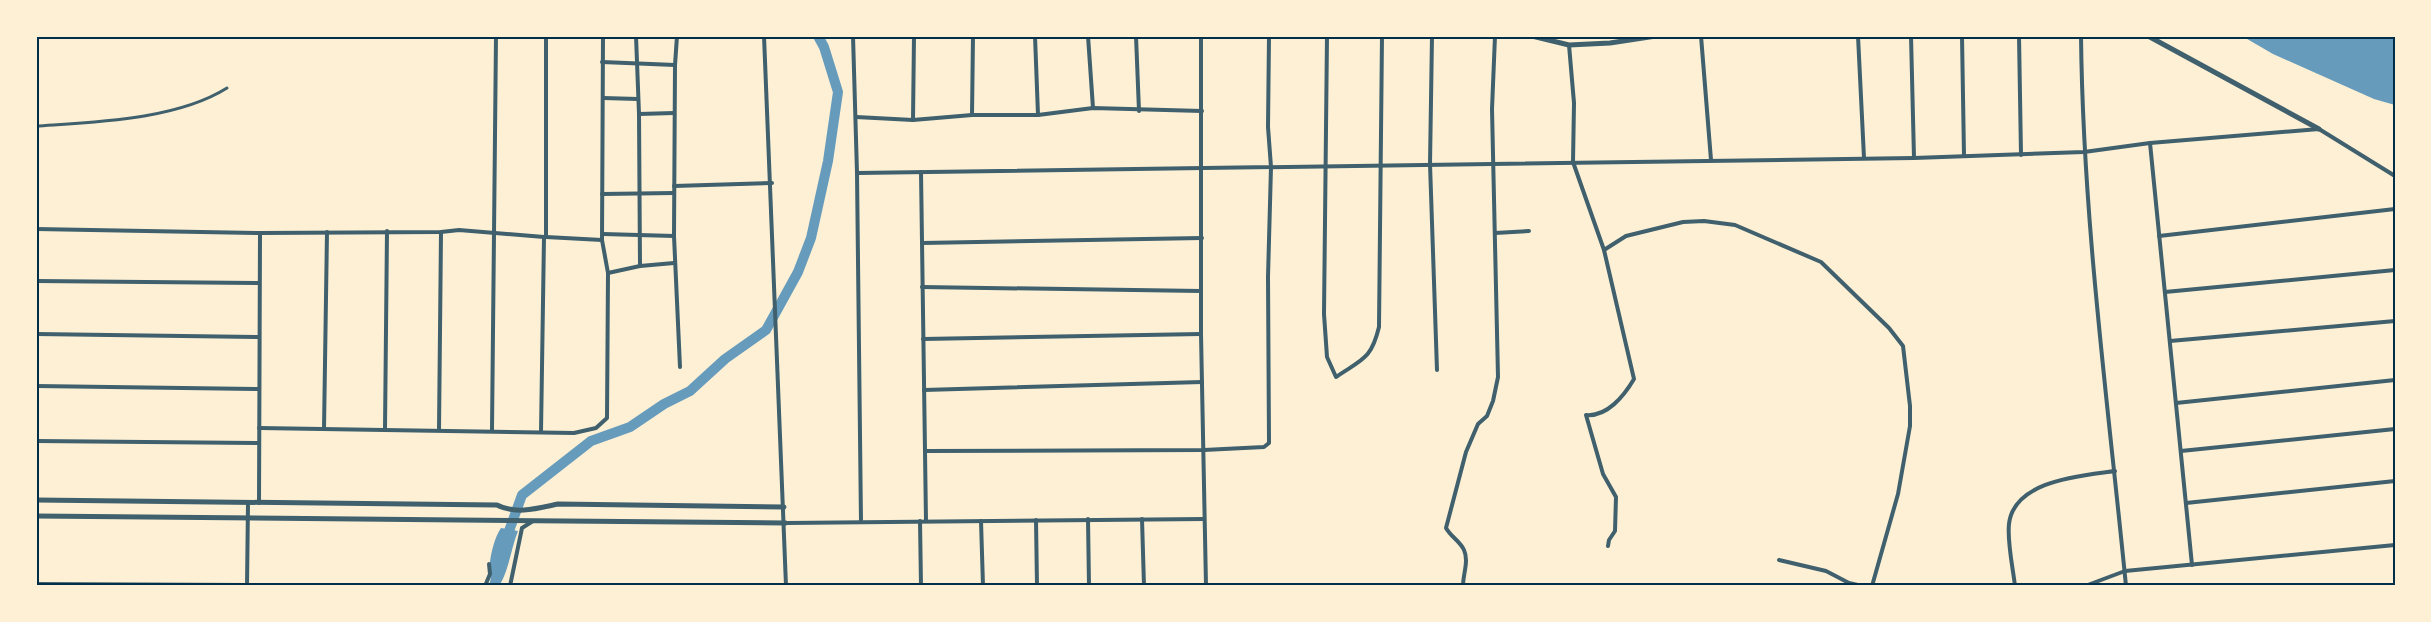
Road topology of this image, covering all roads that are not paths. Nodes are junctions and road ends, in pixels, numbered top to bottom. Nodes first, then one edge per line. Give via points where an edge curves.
1 (496, 36) edge
2 (546, 36) edge
3 (603, 36) edge
4 (636, 36) edge
5 (677, 36) edge
6 (764, 36) edge
7 (853, 36) edge
8 (914, 36) edge
9 (972, 36) edge
10 (1035, 36) edge
11 (1088, 36) edge
12 (1136, 36) edge
13 (1201, 36) edge
14 (1269, 36) edge
15 (1328, 36) edge
16 (1382, 36) edge
17 (1432, 36) edge
18 (1495, 36) edge
19 (1532, 36) edge
20 (1656, 36) edge
21 (1701, 36) edge
22 (1858, 36) edge
23 (1911, 36) edge
24 (1962, 36) edge
25 (2019, 36) edge
26 (2081, 36) edge
27 (2148, 36) edge
28 (1569, 46) junction
29 (602, 62) junction
30 (636, 64) junction
31 (675, 65) junction
32 (226, 88) dead end
33 (603, 98) junction
34 (638, 99) junction
35 (1093, 108) junction
36 (1139, 111) junction
37 (1202, 112) junction
38 (674, 113) junction
39 (639, 114) junction
40 (972, 115) junction
41 (1038, 115) junction
42 (856, 118) junction
43 (913, 120) junction
44 (36, 126) edge
45 (2319, 128) junction
46 (2150, 143) junction
47 (2084, 152) junction
48 (2021, 154) junction
49 (1964, 156) junction
50 (1864, 158) junction
51 (1914, 158) junction
52 (1711, 160) junction
53 (1573, 162) junction
54 (1495, 163) junction
55 (1430, 164) junction
56 (1380, 165) junction
57 (1325, 166) junction
58 (1271, 167) junction
59 (1201, 168) junction
60 (921, 172) junction
61 (857, 173) junction
62 (2395, 176) edge
63 (772, 183) junction
64 (674, 186) junction
65 (674, 193) junction
66 (602, 194) junction
67 (639, 194) junction
68 (2395, 209) edge
69 (36, 229) edge
70 (387, 231) junction
71 (1529, 231) dead end
72 (326, 232) junction
73 (441, 232) junction
74 (495, 232) junction
75 (260, 233) junction
76 (1495, 233) junction
77 (603, 234) junction
78 (639, 235) junction
79 (674, 236) junction
80 (2159, 236) junction
81 (545, 237) junction
82 (1202, 238) junction
83 (602, 240) junction
84 (922, 243) junction
85 (1604, 250) junction
86 (674, 263) junction
87 (640, 266) junction
88 (2395, 270) edge
89 (608, 273) junction
90 (36, 281) edge
91 (259, 283) junction
92 (922, 287) junction
93 (1201, 291) junction
94 (2165, 292) junction
95 (2395, 321) edge
96 (36, 334) edge
97 (1201, 334) junction
98 (259, 336) junction
99 (923, 339) junction
100 (2170, 341) junction
101 (680, 367) dead end
102 (1437, 370) dead end
103 (2395, 380) edge
104 (1202, 382) junction
105 (36, 386) edge
106 (258, 389) junction
107 (924, 390) junction
108 (2176, 403) junction
109 (259, 428) junction
110 (324, 428) junction
111 (385, 429) junction
112 (2395, 429) edge
113 (439, 430) junction
114 (492, 430) junction
115 (541, 432) junction
116 (36, 441) edge
117 (259, 443) junction
118 (1204, 450) junction
119 (925, 451) junction
120 (2181, 451) junction
121 (2115, 471) junction
122 (2395, 481) edge
123 (36, 500) edge
124 (248, 503) junction
125 (258, 503) junction
126 (2186, 503) junction
127 (497, 505) junction
128 (784, 507) junction
129 (36, 516) edge
130 (248, 517) junction
131 (497, 518) junction
132 (1204, 518) junction
133 (537, 519) junction
134 (1088, 519) junction
135 (1142, 519) junction
136 (982, 520) junction
137 (1036, 520) junction
138 (920, 521) junction
139 (926, 521) junction
140 (786, 522) junction
141 (861, 522) junction
142 (2395, 544) edge
143 (1608, 546) dead end
144 (1778, 560) dead end
145 (489, 564) dead end
146 (2192, 565) junction
147 (2125, 571) junction
148 (36, 584) edge
149 (247, 586) edge
150 (485, 586) edge
151 (510, 586) edge
152 (786, 586) edge
153 (921, 586) edge
154 (982, 586) edge
155 (1037, 586) edge
156 (1089, 586) edge
157 (1144, 586) edge
158 (1206, 586) edge
159 (1463, 586) edge
160 (1862, 586) edge
161 (1872, 586) edge
162 (2015, 586) edge
163 (2085, 586) edge
164 (2126, 586) edge

1 - 74 street
2 - 81 street
3 - 29 street
4 - 30 street
5 - 31 street
6 - 63 street
7 - 42 street
8 - 43 street
9 - 40 street
10 - 41 street
11 - 35 street
12 - 36 street
13 - 37 street
14 - 58 street
15 - 57 street
16 - 56 street
17 - 55 street
18 - 54 street via 1492,109
19 - 28 street
20 - 28 street
21 - 52 street
22 - 50 street
23 - 51 street
24 - 49 street
25 - 48 street
26 - 47 street
27 - 45 street
28 - 53 street via 1574,104
29 - 30 street
29 - 33 street
30 - 31 street
30 - 34 street
31 - 38 street
32 - 44 street via 208,100 157,113 91,123
33 - 34 street
33 - 66 street
34 - 39 street
35 - 36 street
35 - 41 street
36 - 37 street
37 - 59 street
38 - 39 street
38 - 64 street
39 - 67 street
40 - 41 street
40 - 43 street
42 - 43 street
42 - 61 street
45 - 46 street
45 - 62 street
46 - 47 street
46 - 80 street
47 - 48 street
47 - 121 street
48 - 49 street
49 - 51 street
50 - 51 street
50 - 52 street
52 - 53 street
53 - 54 street
53 - 85 street
54 - 55 street
54 - 76 street
55 - 56 street
55 - 102 street
56 - 57 street
56 - 57 street via 1380,327 1366,358 1336,377 1327,357 1325,338
57 - 58 street
58 - 59 street
58 - 118 street via 1269,442 1264,447
59 - 60 street
59 - 82 street
60 - 61 street
60 - 84 street
61 - 141 street
63 - 64 street
63 - 128 street via 773,280
64 - 65 street
65 - 67 street
65 - 79 street
66 - 67 street
66 - 77 street
67 - 78 street
68 - 80 street
69 - 75 street
70 - 72 street
70 - 73 street
70 - 111 street
71 - 76 street
72 - 75 street
72 - 110 street
73 - 74 street
73 - 113 street
74 - 81 street
74 - 114 street
75 - 91 street
76 - 159 street via 1498,377 1487,416 1478,424 1466,452 1446,528 1464,550
77 - 78 street
77 - 83 street
78 - 79 street
78 - 87 street
79 - 86 street
80 - 94 street
81 - 83 street
81 - 115 street
82 - 84 street
82 - 93 street
83 - 89 street
84 - 92 street
85 - 143 street via 1634,379 1611,408 1597,416 1586,415 1603,474 1616,497 1615,531
85 - 161 street via 1626,236 1683,222 1735,225 1820,262 1889,328 1903,346 1910,426 1898,494
86 - 87 street
86 - 101 street
87 - 89 street
88 - 94 street
89 - 115 street via 606,418 596,428 574,433
90 - 91 street
91 - 98 street
92 - 93 street
92 - 99 street
93 - 97 street
94 - 100 street
95 - 100 street
96 - 98 street
97 - 99 street
97 - 104 street
98 - 106 street
99 - 107 street
100 - 108 street
103 - 108 street
104 - 107 street
104 - 118 street
105 - 106 street
106 - 109 street
107 - 119 street
108 - 120 street
109 - 110 street
109 - 117 street
110 - 111 street
111 - 113 street
112 - 120 street
113 - 114 street
114 - 115 street
116 - 117 street
117 - 125 street
118 - 119 street
118 - 132 street
119 - 139 street
120 - 126 street
121 - 147 street
121 - 162 street via 2062,480 2026,493 2014,507 2009,524
122 - 126 street
123 - 124 street
124 - 125 street
124 - 130 street
125 - 127 street
126 - 146 street
127 - 128 street via 534,510 558,504
127 - 131 street
128 - 140 street
129 - 130 street
130 - 131 street
130 - 149 street
131 - 133 street
132 - 135 street
132 - 158 street
133 - 140 street
133 - 151 street via 522,528
134 - 135 street
134 - 137 street
134 - 156 street
135 - 157 street
136 - 137 street
136 - 139 street
136 - 154 street
137 - 155 street
138 - 139 street
138 - 141 street
138 - 153 street
140 - 141 street
140 - 152 street
142 - 146 street
144 - 160 street via 1826,572
145 - 150 street via 490,574
146 - 147 street
147 - 163 street
147 - 164 street
148 - 149 street

